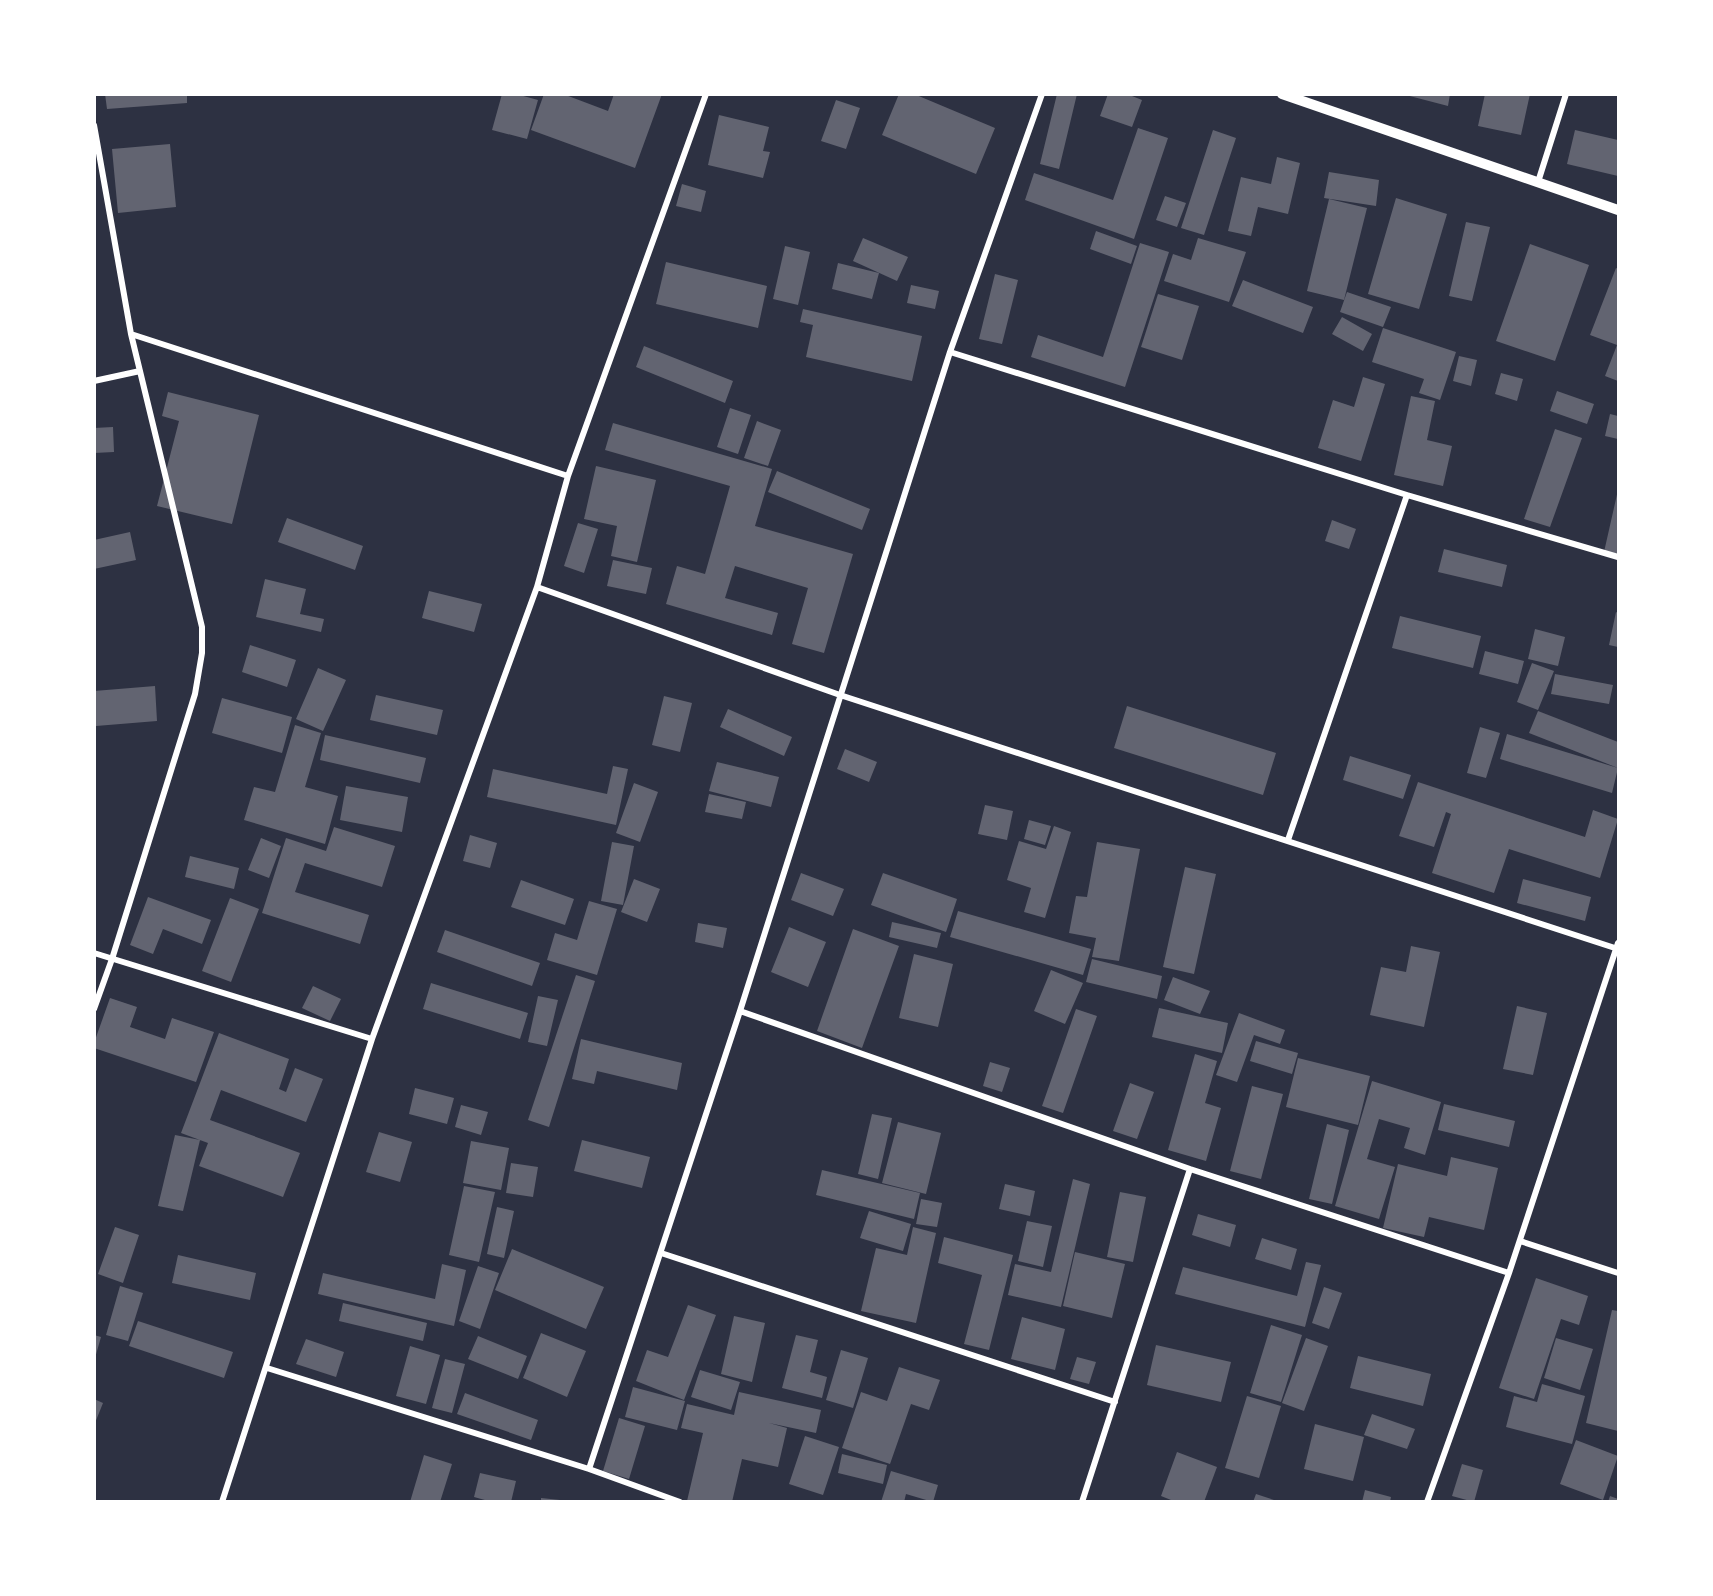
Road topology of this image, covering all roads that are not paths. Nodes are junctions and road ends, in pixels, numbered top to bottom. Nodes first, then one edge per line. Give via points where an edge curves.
1 (706, 94) edge
2 (1042, 94) edge
3 (1282, 94) edge
4 (1566, 94) edge
5 (94, 125) edge
6 (1538, 182) junction
7 (1618, 210) edge
8 (131, 334) junction
9 (950, 352) junction
10 (141, 372) junction
11 (94, 381) edge
12 (568, 476) junction
13 (1407, 495) junction
14 (1618, 557) edge
15 (537, 587) junction
16 (840, 695) junction
17 (1288, 840) junction
18 (1618, 947) edge
19 (94, 953) edge
20 (112, 959) junction
21 (94, 1009) edge
22 (741, 1011) junction
23 (372, 1039) junction
24 (1190, 1169) junction
25 (1520, 1241) junction
26 (661, 1253) junction
27 (1509, 1273) junction
28 (1618, 1273) edge
29 (267, 1368) junction
30 (1115, 1402) junction
31 (590, 1469) junction
32 (222, 1502) edge
33 (680, 1502) edge
34 (1082, 1502) edge
35 (1427, 1502) edge

1 - 12 street
2 - 9 street
3 - 6 street
4 - 6 street
5 - 8 street
6 - 7 street
8 - 10 street
8 - 12 street
9 - 13 street
9 - 16 street
10 - 11 street
10 - 20 street via 202,627 202,654 195,694
12 - 15 street
13 - 14 street
13 - 17 street
15 - 16 street
15 - 23 street
16 - 17 street
16 - 22 street
17 - 18 street
18 - 25 street
19 - 20 street
20 - 21 street
20 - 23 street
22 - 24 street
22 - 26 street
23 - 29 street
24 - 27 street
24 - 30 street
25 - 27 street
25 - 28 street
26 - 30 street
26 - 31 street
27 - 35 street
29 - 31 street
29 - 32 street
30 - 34 street
31 - 33 street

